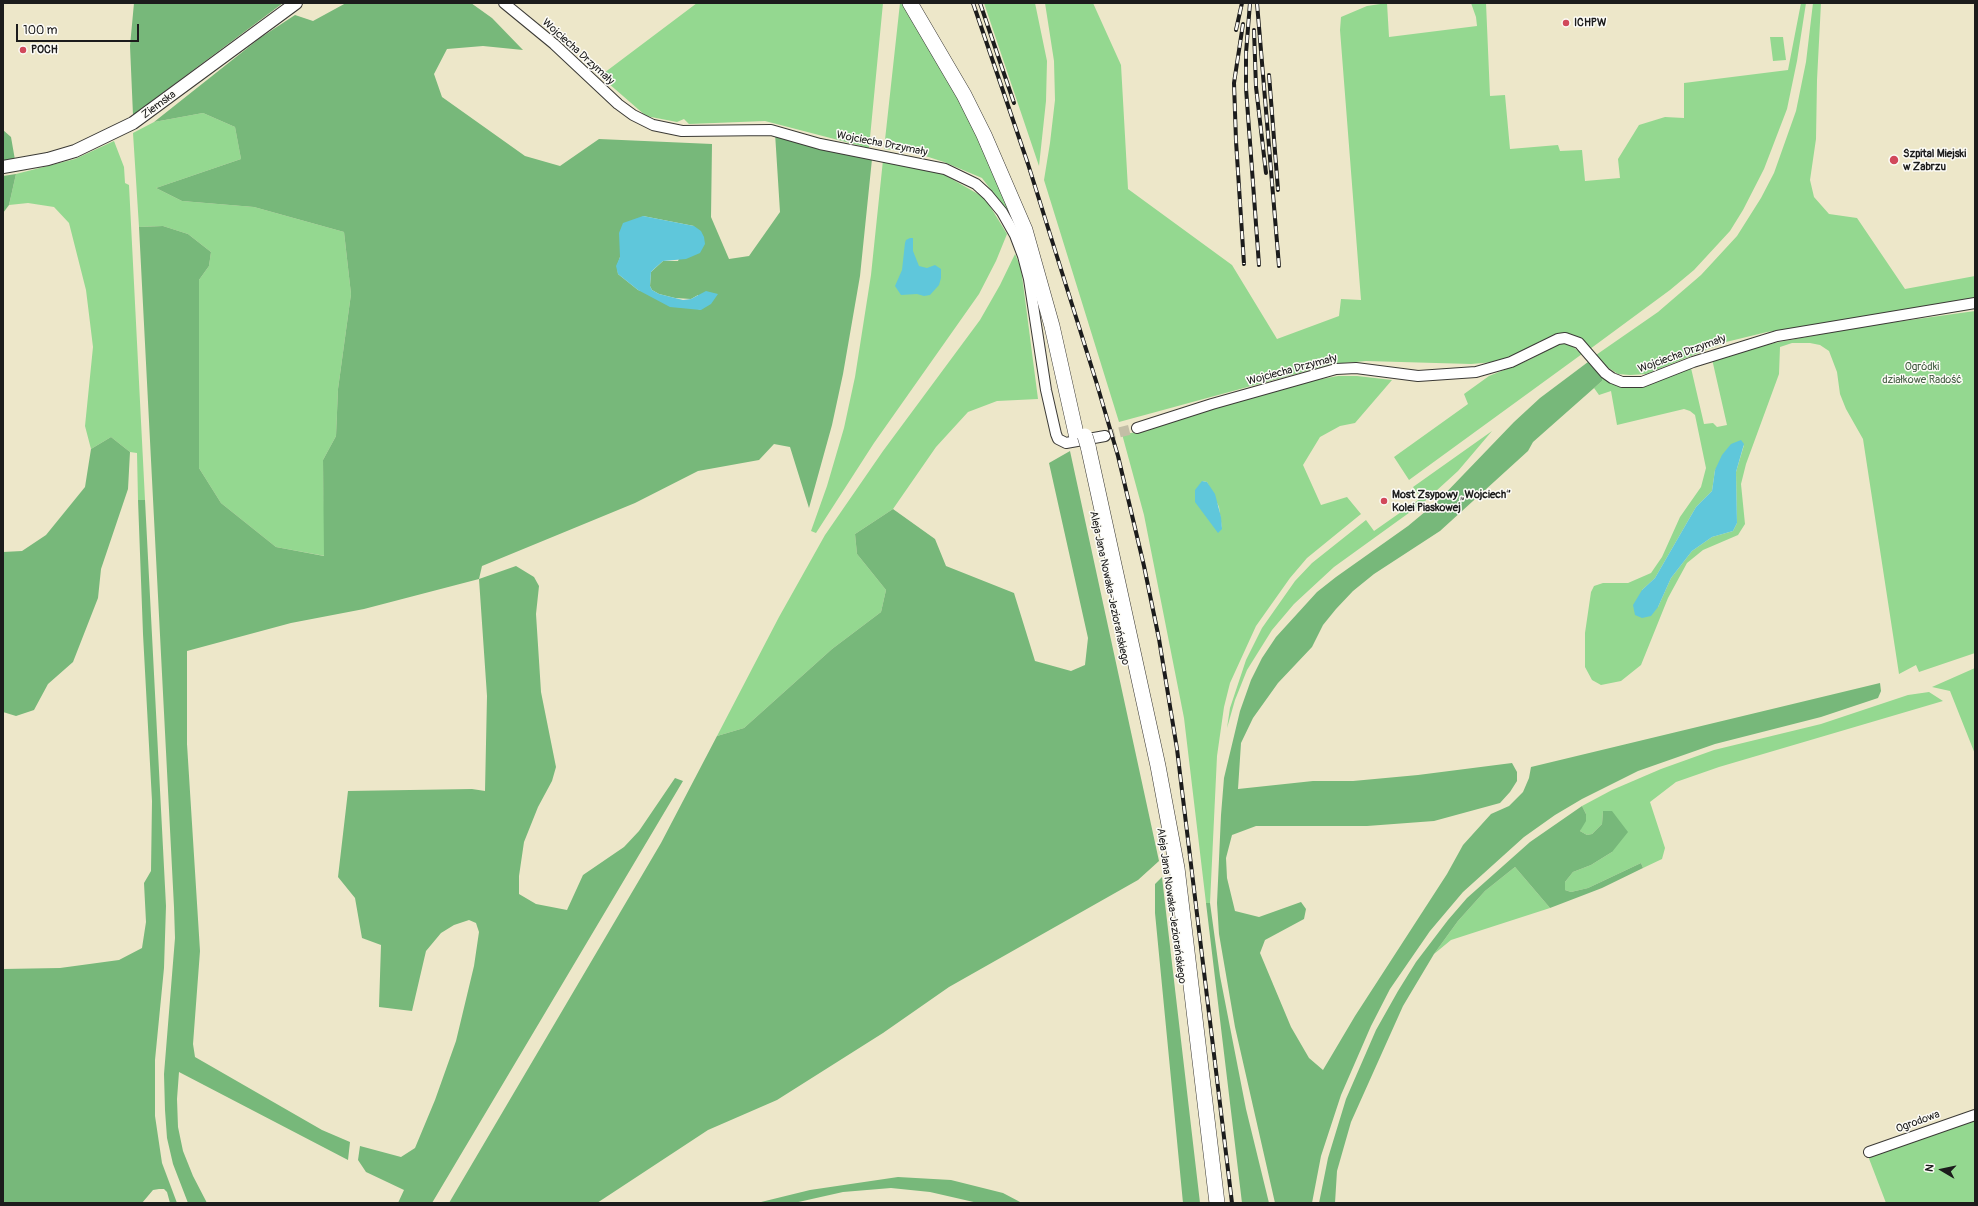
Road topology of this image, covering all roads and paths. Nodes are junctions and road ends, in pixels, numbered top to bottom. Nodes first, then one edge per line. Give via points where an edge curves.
1 (296, 3) edge
2 (504, 3) edge
3 (910, 3) edge
4 (921, 3) edge
5 (3, 167) edge
6 (1975, 303) edge
7 (1137, 428) tunnel mouth
8 (1105, 436) tunnel mouth
9 (1082, 442) junction
10 (1975, 1115) edge
11 (1869, 1152) dead end
12 (1208, 1203) edge
13 (1217, 1203) edge

1 - 5 street, Ziemska via 133,123 75,151
2 - 8 street, Wojciecha Drzymały via 554,44 618,104 653,125 682,131 771,130 820,144 941,168 976,184 1002,212 1023,256 1056,434 1066,443
3 - 9 main road, Aleja Jana Nowaka-Jeziorańskiego via 964,95 1025,230
4 - 9 main road, Aleja Jana Nowaka-Jeziorańskiego via 951,52 989,124 1032,225 1053,291
6 - 7 street, Wojciecha Drzymały via 1777,336 1637,382 1622,382 1612,378 1579,343 1565,338 1511,362 1476,372 1418,376 1356,368 1336,369
9 - 12 main road, Aleja Jana Nowaka-Jeziorańskiego via 1168,869
9 - 13 main road, Aleja Jana Nowaka-Jeziorańskiego via 1158,766 1177,868
10 - 11 street, Ogrodowa

